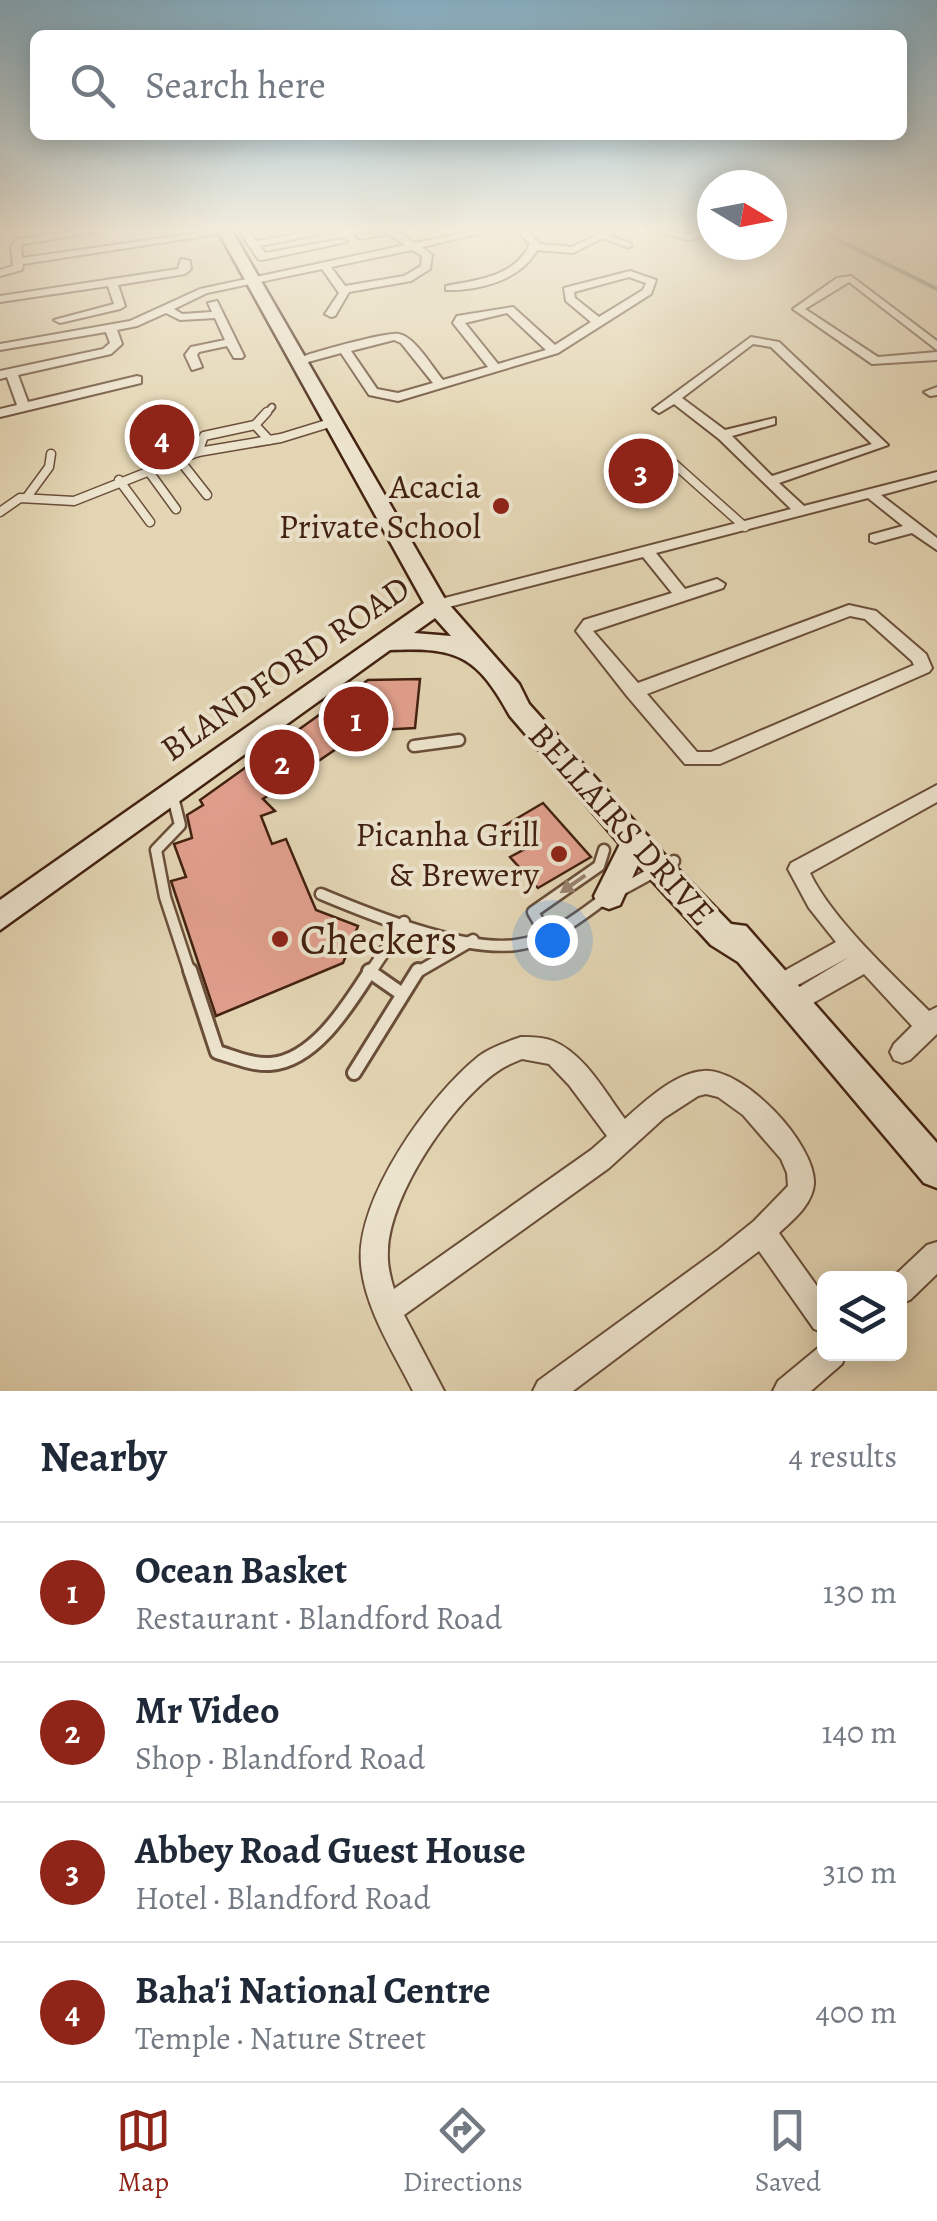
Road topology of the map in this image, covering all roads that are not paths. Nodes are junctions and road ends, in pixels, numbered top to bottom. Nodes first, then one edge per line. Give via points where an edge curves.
1 (53, 296) edge
2 (116, 296) edge
3 (193, 296) edge
4 (260, 296) edge
5 (344, 296) edge
6 (569, 296) edge
7 (641, 296) edge
8 (817, 296) edge
9 (873, 296) edge
10 (165, 308) junction
11 (331, 314) dead end
12 (60, 320) junction
13 (599, 323) junction
14 (111, 329) junction
15 (65, 336) junction
16 (230, 342) junction
17 (0, 346) edge
18 (937, 346) edge
19 (343, 348) junction
20 (554, 351) junction
21 (238, 356) dead end
22 (937, 356) edge
23 (88, 357) junction
24 (297, 361) junction
25 (196, 367) dead end
26 (496, 368) junction
27 (6, 374) edge
28 (137, 380) dead end
29 (441, 385) junction
30 (101, 389) junction
31 (674, 398) junction
32 (272, 407) dead end
33 (24, 408) junction
34 (659, 409) dead end
35 (0, 414) edge
36 (770, 421) dead end
37 (333, 422) junction
38 (255, 424) junction
39 (722, 435) junction
40 (269, 440) junction
41 (198, 452) junction
42 (52, 454) dead end
43 (178, 458) junction
44 (657, 463) dead end
45 (146, 470) junction
46 (937, 476) edge
47 (118, 480) junction
48 (774, 482) junction
49 (871, 494) junction
50 (207, 495) dead end
51 (28, 497) junction
52 (176, 509) dead end
53 (809, 510) junction
54 (0, 512) edge
55 (150, 522) dead end
56 (745, 527) junction
57 (913, 528) junction
58 (874, 538) dead end
59 (937, 545) edge
60 (646, 552) junction
61 (718, 584) dead end
62 (681, 594) junction
63 (437, 604) junction
64 (384, 643) junction
65 (489, 664) junction
66 (510, 690) junction
67 (633, 692) junction
68 (459, 740) dead end
69 (414, 746) dead end
70 (937, 793) edge
71 (172, 794) junction
72 (635, 842) junction
73 (604, 850) dead end
74 (666, 865) junction
75 (321, 894) dead end
76 (609, 896) junction
77 (0, 917) edge
78 (404, 922) junction
79 (545, 933) junction
80 (474, 940) junction
81 (858, 954) junction
82 (369, 971) junction
83 (402, 994) junction
84 (784, 996) junction
85 (932, 1022) edge
86 (902, 1052) dead end
87 (354, 1073) dead end
88 (624, 1137) junction
89 (937, 1170) edge
90 (762, 1232) junction
91 (937, 1254) edge
92 (907, 1283) edge
93 (389, 1309) junction
94 (817, 1309) edge
95 (824, 1361) edge
96 (429, 1391) edge
97 (548, 1391) edge
98 (788, 1391) edge

1 - 12 street
2 - 12 street via 120,306
3 - 10 street
4 - 24 street, BELLAIRS DRIVE
5 - 11 street
6 - 13 street
7 - 13 street
8 - 22 street via 798,309 876,360
9 - 18 street
10 - 14 street
10 - 16 street via 180,318 215,309
12 - 15 street
13 - 20 street
14 - 15 street
14 - 23 street via 112,349
15 - 17 street
16 - 21 street
16 - 25 street via 195,349
19 - 24 street
19 - 29 street via 399,337
19 - 29 street via 376,395 390,398
20 - 26 street
20 - 26 street via 509,309 461,318
23 - 27 street
23 - 30 street
24 - 37 street, BELLAIRS DRIVE
26 - 29 street
27 - 33 street
28 - 30 street
30 - 33 street
31 - 34 street
31 - 39 street
31 - 48 street via 751,340 766,339 881,442 875,450
32 - 38 lane
33 - 35 street
36 - 39 street
37 - 40 lane
37 - 63 street, BELLAIRS DRIVE
38 - 40 lane
38 - 41 lane via 206,434
39 - 48 street via 753,470
40 - 41 lane
41 - 43 lane
42 - 51 lane
43 - 45 lane
43 - 50 lane
44 - 56 lane via 672,462
45 - 47 lane
45 - 52 lane
46 - 49 street, BLANDFORD ROAD
47 - 51 lane via 66,502
47 - 55 lane
48 - 53 street
49 - 53 street, BLANDFORD ROAD
49 - 57 street
51 - 54 lane
53 - 56 street, BLANDFORD ROAD
56 - 60 street, BLANDFORD ROAD
57 - 58 street
57 - 59 street
60 - 62 street
60 - 63 street, BLANDFORD ROAD
61 - 62 street
62 - 67 street via 585,628
63 - 64 street, BLANDFORD ROAD
63 - 65 street, BELLAIRS DRIVE
64 - 65 street via 438,640
64 - 71 street, BLANDFORD ROAD
65 - 66 street, BELLAIRS DRIVE
66 - 72 street, BELLAIRS DRIVE via 519,709
66 - 74 street, BELLAIRS DRIVE via 532,704
67 - 67 street via 687,755 704,762 924,664 870,615 849,610
68 - 69 lane
70 - 81 street via 798,869
71 - 77 street, BLANDFORD ROAD
71 - 82 lane via 180,825 156,850 165,898 217,1052 259,1064 284,1062 326,1030
72 - 74 street, BELLAIRS DRIVE
72 - 76 street
73 -> 79 lane via 599,866 533,912
74 - 76 lane
74 - 84 street, BELLAIRS DRIVE via 722,935
75 - 78 lane
76 - 79 lane
78 - 80 lane
78 - 82 lane
79 - 80 lane via 508,946
80 - 83 lane via 417,971
81 - 84 street
81 - 85 street
82 - 83 lane
83 - 87 lane
84 - 89 street, BELLAIRS DRIVE
85 - 86 street
88 - 90 street via 693,1085 721,1085 744,1098 784,1141 800,1177 795,1202
88 - 93 street
88 - 93 street via 547,1050 522,1049 466,1081 438,1113 378,1224 376,1265
90 - 94 street
90 - 97 street
91 - 92 street
93 - 96 street
95 - 98 street

